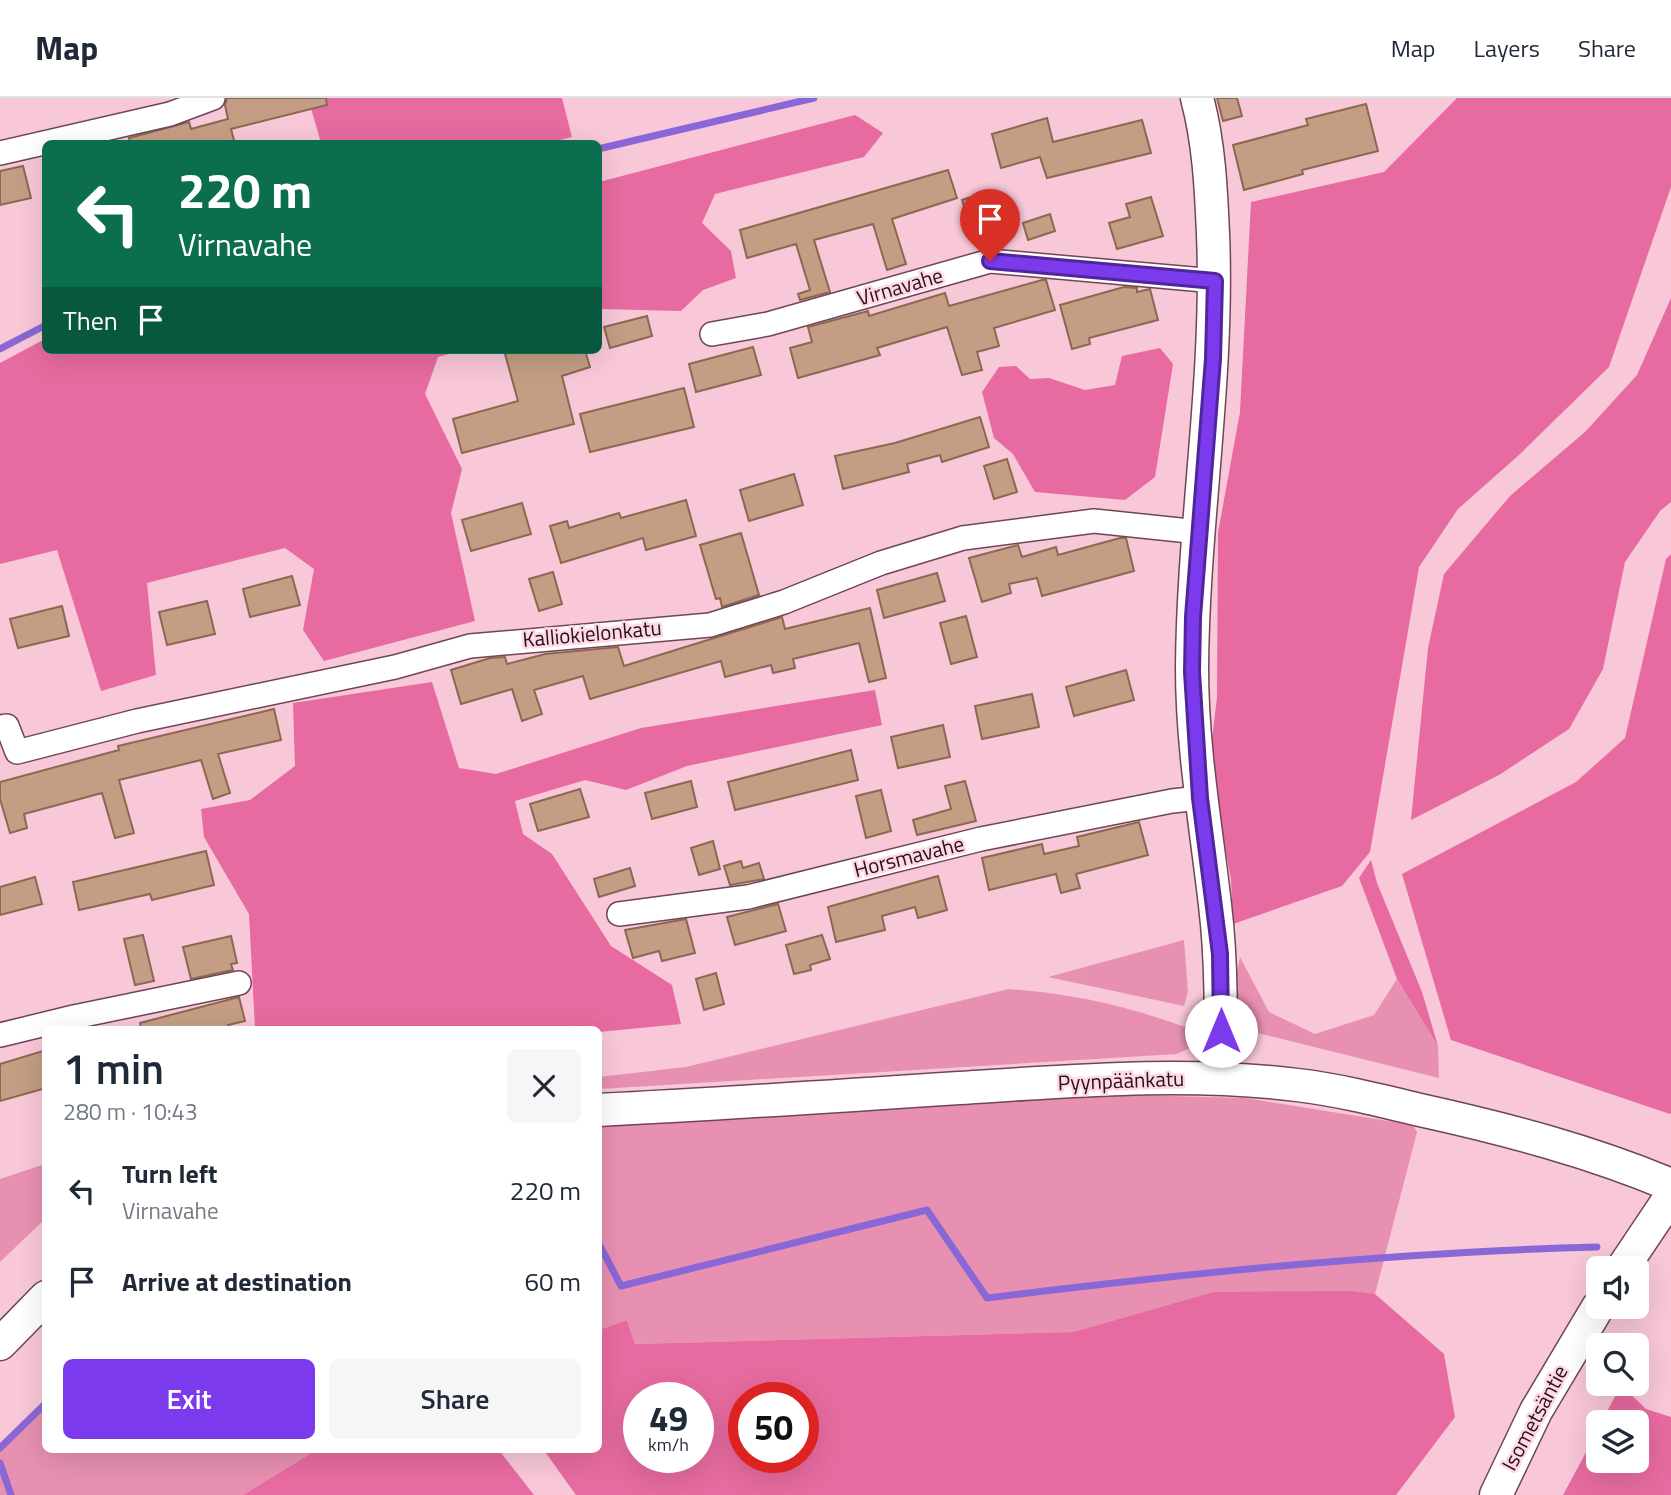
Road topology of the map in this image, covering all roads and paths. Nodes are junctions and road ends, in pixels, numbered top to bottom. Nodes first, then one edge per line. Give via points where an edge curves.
1 (213, 98) edge
2 (1197, 98) edge
3 (57, 140) edge
4 (42, 143) edge
5 (0, 153) edge
6 (1215, 281) junction
7 (712, 334) dead end
8 (1199, 533) junction
9 (0, 727) edge
10 (1200, 798) junction
11 (619, 914) dead end
12 (239, 983) dead end
13 (0, 1035) edge
14 (1220, 1079) junction
15 (602, 1110) edge
16 (1671, 1185) edge
17 (1671, 1196) edge
18 (1631, 1256) edge
19 (42, 1301) edge
20 (1591, 1319) edge
21 (0, 1342) edge
22 (1496, 1495) edge

1 - 3 street via 170,114
2 - 6 main road via 1210,166
4 - 5 street
6 - 7 street, Virnavahe via 990,261 768,324
6 - 8 main road
8 - 9 street, Kalliokielonkatu via 1094,521 963,538 710,625 470,646 18,752 7,726
8 - 10 main road via 1192,672
10 - 11 street, Horsmavahe via 981,839 748,897
10 - 14 main road via 1220,954
12 - 13 street
14 - 15 main road, Pyynpäänkatu via 1145,1078
14 - 16 main road, Pyynpäänkatu via 1297,1085 1443,1115 1535,1137
17 - 18 main road
19 - 21 main road
20 - 22 main road, Isometsäntie via 1536,1411

